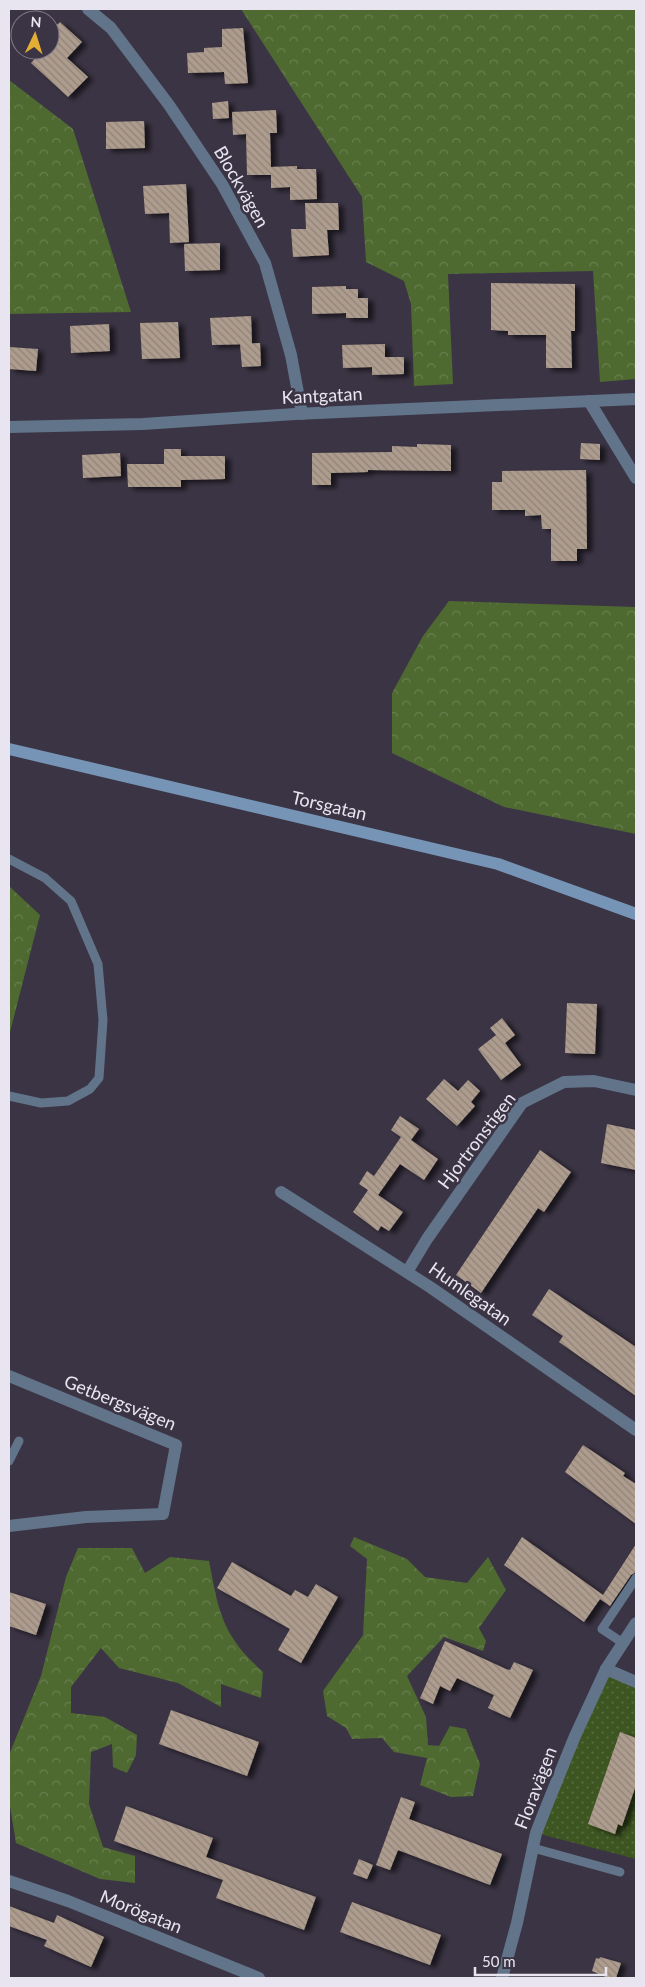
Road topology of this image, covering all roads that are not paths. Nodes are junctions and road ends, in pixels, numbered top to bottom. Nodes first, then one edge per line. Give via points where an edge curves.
1 (88, 9) edge
2 (636, 400) edge
3 (589, 402) junction
4 (302, 414) junction
5 (9, 427) edge
6 (636, 478) edge
7 (9, 748) edge
8 (9, 859) edge
9 (636, 914) edge
10 (636, 1090) edge
11 (9, 1096) edge
12 (281, 1192) dead end
13 (407, 1272) junction
14 (9, 1376) edge
15 (636, 1430) edge
16 (19, 1441) dead end
17 (9, 1461) edge
18 (9, 1526) edge
19 (636, 1578) edge
20 (636, 1622) edge
21 (623, 1643) junction
22 (606, 1669) junction
23 (636, 1682) edge
24 (533, 1848) junction
25 (620, 1872) dead end
26 (9, 1881) edge
27 (259, 1978) edge
28 (502, 1978) edge

1 - 4 street, Blockvägen via 111,28 169,105 222,184 265,263 291,355
2 - 3 street, Kantgatan
3 - 4 street, Kantgatan
3 - 6 street
4 - 5 street, Kantgatan via 143,424
7 - 9 main road, Torsgatan via 498,864
8 - 11 lane via 45,878 71,901 98,964 103,1020 99,1078 90,1089 68,1101 41,1103
10 - 13 street, Hjortronstigen via 594,1081 564,1082 522,1103
12 - 13 street, Humlegatan
13 - 15 street, Humlegatan
14 - 18 street, Getbergsvägen via 176,1445 163,1514
16 - 17 lane
19 - 21 lane via 602,1629
20 - 21 street, Floravägen
21 - 22 street, Floravägen
22 - 23 street
22 - 24 street, Floravägen via 556,1782
24 - 25 lane
24 - 28 street, Floravägen via 518,1923
26 - 27 street, Morögatan via 68,1901

